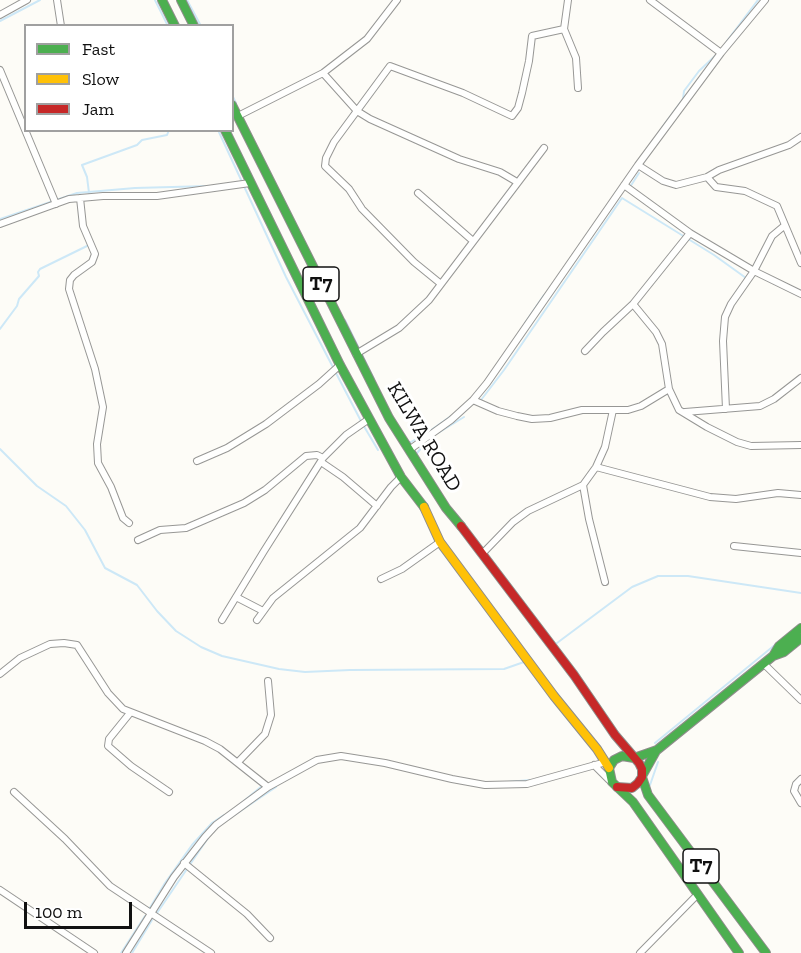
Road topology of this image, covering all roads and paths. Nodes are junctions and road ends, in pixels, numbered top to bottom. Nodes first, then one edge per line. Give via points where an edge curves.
1 (27, 0) edge
2 (57, 0) edge
3 (162, 0) edge
4 (181, 0) edge
5 (397, 0) edge
6 (568, 0) edge
7 (650, 0) edge
8 (765, 0) edge
9 (0, 15) edge
10 (61, 24) edge
11 (174, 24) edge
12 (193, 24) edge
13 (564, 29) junction
14 (721, 53) junction
15 (0, 70) edge
16 (323, 73) junction
17 (578, 88) dead end
18 (234, 109) edge
19 (357, 111) junction
20 (238, 116) junction
21 (24, 127) edge
22 (26, 132) edge
23 (226, 132) edge
24 (801, 137) edge
25 (544, 148) dead end
26 (638, 165) junction
27 (707, 177) junction
28 (517, 182) junction
29 (250, 183) junction
30 (624, 185) junction
31 (418, 193) dead end
32 (80, 198) junction
33 (56, 204) junction
34 (0, 224) edge
35 (784, 226) junction
36 (690, 233) junction
37 (473, 241) junction
38 (801, 263) edge
39 (754, 271) junction
40 (441, 284) junction
41 (800, 293) edge
42 (633, 304) junction
43 (585, 351) dead end
44 (356, 354) junction
45 (340, 364) junction
46 (801, 378) edge
47 (669, 389) junction
48 (473, 400) junction
49 (726, 409) junction
50 (613, 410) junction
51 (683, 413) junction
52 (369, 419) junction
53 (801, 445) edge
54 (409, 450) junction
55 (322, 460) junction
56 (197, 461) dead end
57 (596, 467) junction
58 (401, 477) junction
59 (583, 485) junction
60 (801, 495) edge
61 (377, 506) junction
62 (129, 523) dead end
63 (138, 540) dead end
64 (441, 542) junction
65 (734, 546) dead end
66 (483, 553) junction
67 (801, 553) edge
68 (381, 579) dead end
69 (605, 582) dead end
70 (236, 597) junction
71 (263, 611) junction
72 (222, 620) dead end
73 (257, 620) dead end
74 (801, 628) edge
75 (801, 638) edge
76 (773, 656) junction
77 (764, 664) junction
78 (0, 674) edge
79 (268, 681) dead end
80 (801, 700) edge
81 (130, 713) junction
82 (657, 750) junction
83 (634, 758) junction
84 (238, 762) junction
85 (594, 765) junction
86 (608, 765) junction
87 (642, 777) junction
88 (801, 779) edge
89 (614, 785) junction
90 (268, 787) junction
91 (14, 792) dead end
92 (169, 792) dead end
93 (801, 804) edge
94 (184, 863) junction
95 (0, 890) edge
96 (699, 894) junction
97 (151, 914) junction
98 (270, 938) dead end
99 (94, 953) edge
100 (126, 953) edge
101 (211, 953) edge
102 (640, 953) edge
103 (739, 953) edge
104 (766, 953) edge

1 - 9 street
2 - 10 street
3 - 11 main road
4 - 12 main road
5 - 16 street via 367,39
6 - 13 street
7 - 14 street
8 - 14 street
13 - 17 street via 576,58
13 - 19 street via 532,36 522,93 512,116 390,66
14 - 26 street
15 - 21 street
16 - 19 street
16 - 20 street
18 - 20 main road, KILWA ROAD / T7
19 - 28 street
19 - 40 street via 334,142 325,166 414,262
20 - 44 main road, KILWA ROAD / T7
22 - 33 street
23 - 29 main road, KILWA ROAD / T7
24 - 27 street
25 - 28 street
26 - 27 street via 676,185
26 - 30 street
27 - 35 street via 716,187 745,191 777,206
28 - 37 street
29 - 32 street via 157,196
29 - 45 main road, KILWA ROAD / T7
30 - 36 street
30 - 48 street
31 - 37 street
32 - 33 street
32 - 62 street via 83,226 95,254 92,262 70,280 69,289 103,406 98,463 123,518
33 - 34 street
35 - 38 street
35 - 39 street via 772,236
36 - 39 street
36 - 42 street
37 - 40 street
39 - 41 street
39 - 49 street via 725,317
40 - 44 street via 399,328
42 - 43 street
42 - 47 street via 662,344
44 - 54 main road, KILWA ROAD / T7
45 - 52 main road, KILWA ROAD / T7
45 - 56 street via 266,424
46 - 49 street via 760,406
47 - 50 street via 641,406
47 - 51 street via 676,407
48 - 50 street via 498,411 532,418 582,410
48 - 54 street
49 - 51 street
50 - 57 street
51 - 53 street via 751,446
52 - 55 street via 346,435
52 - 58 main road, KILWA ROAD / T7
54 - 66 main road, KILWA ROAD / T7 via 446,508
55 - 61 street
55 - 63 street via 318,455 306,456 244,503 186,528 160,530
55 - 70 street
57 - 59 street
57 - 60 street via 710,497
58 - 61 street
58 - 64 main road, KILWA ROAD / T7 via 427,511
59 - 66 street via 528,511
59 - 69 street
61 - 71 street via 352,536 273,598
64 - 68 street
64 - 86 main road, KILWA ROAD / T7
65 - 67 street
66 - 83 main road, KILWA ROAD / T7
70 - 71 street
70 - 72 street
71 - 73 street
74 - 76 main road
75 - 76 main road
76 - 77 main road
77 - 80 street
77 - 82 main road
78 - 81 street via 20,658 51,644 77,645 108,693
79 - 84 street via 271,715 265,734
81 - 84 street via 194,736
81 - 92 street via 109,739 108,746
82 - 83 main road
82 - 87 main road
83 - 86 main road via 622,756
83 - 87 main road, T7
84 - 90 street
85 - 86 street
85 - 89 street
85 - 90 street via 527,784 485,785 341,756 317,760
86 - 89 main road, T7
87 - 89 main road via 632,788
87 - 104 main road, T7 via 648,795
88 - 93 street via 794,791
89 - 96 main road, T7 via 633,802
90 - 94 street via 216,825
91 - 97 street via 110,886
94 - 97 street
94 - 98 street
95 - 99 street
96 - 102 street
96 - 103 main road, T7
97 - 100 street
97 - 101 street

